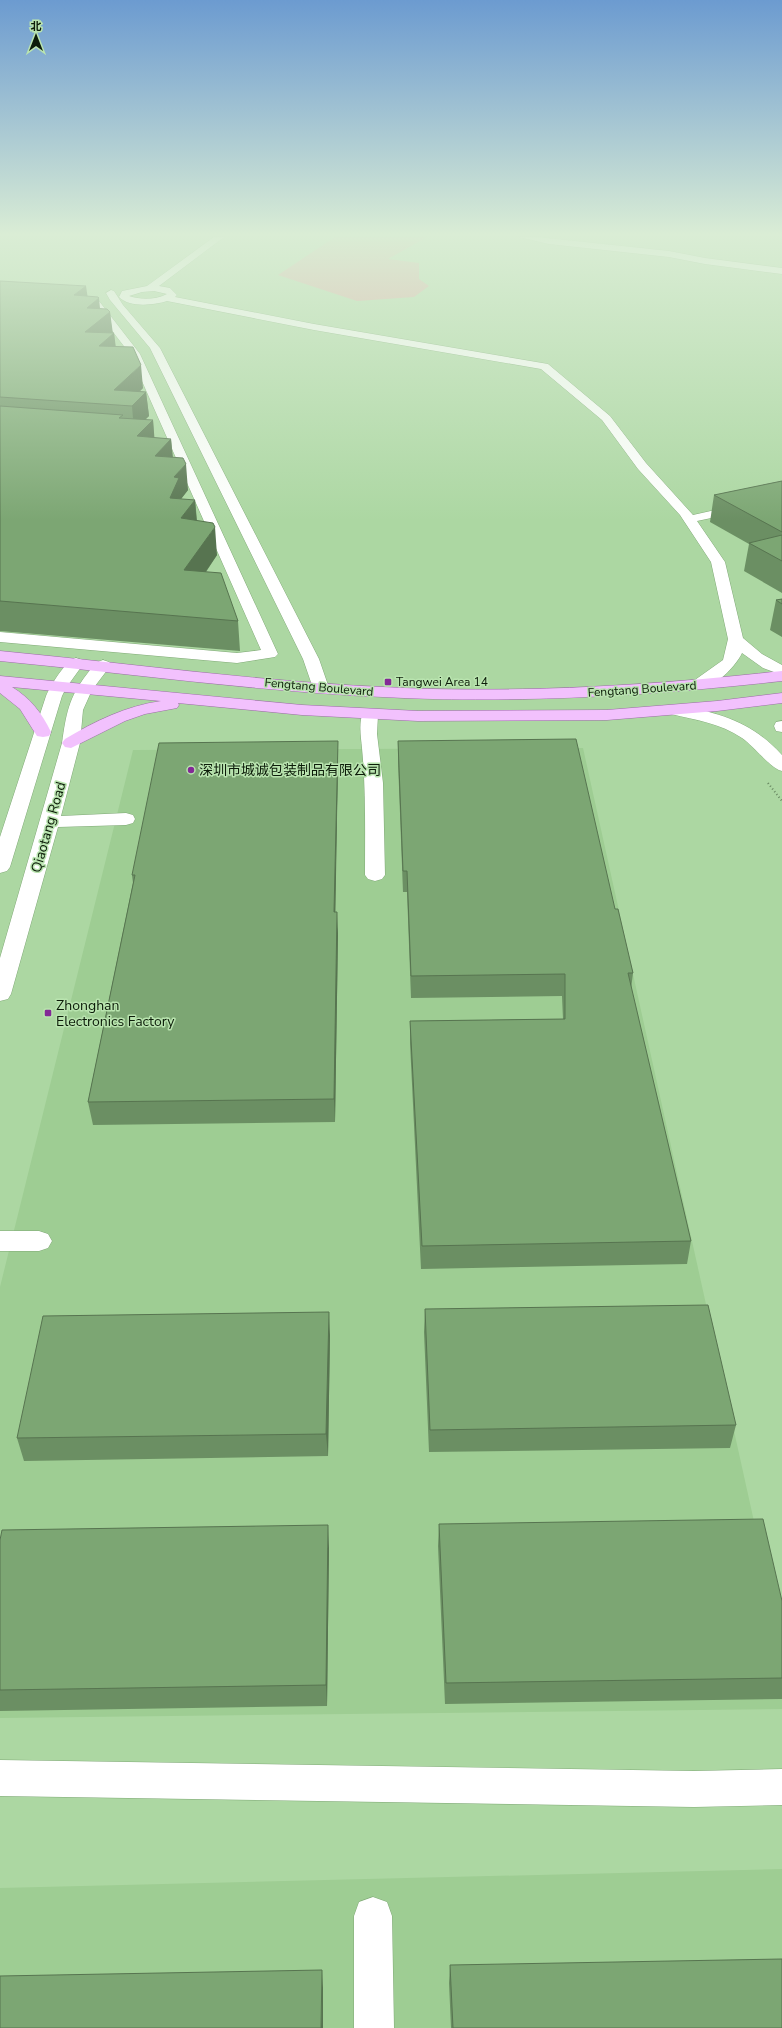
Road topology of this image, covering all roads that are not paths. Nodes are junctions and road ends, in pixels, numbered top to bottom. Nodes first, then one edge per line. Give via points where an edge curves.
1 (118, 332) edge
2 (144, 332) edge
3 (341, 332) edge
4 (199, 435) junction
5 (157, 437) edge
6 (173, 438) junction
7 (782, 499) edge
8 (690, 519) junction
9 (0, 637) edge
10 (736, 639) junction
11 (0, 656) edge
12 (76, 663) junction
13 (103, 665) junction
14 (782, 670) edge
15 (782, 676) edge
16 (0, 681) edge
17 (698, 685) junction
18 (0, 687) edge
19 (58, 687) junction
20 (321, 688) junction
21 (84, 689) junction
22 (782, 698) edge
23 (213, 701) junction
24 (677, 710) junction
25 (370, 715) junction
26 (43, 732) junction
27 (71, 743) junction
28 (782, 766) edge
29 (126, 819) dead end
30 (50, 822) junction
31 (0, 867) edge
32 (375, 875) dead end
33 (0, 994) edge
34 (0, 1241) edge
35 (39, 1241) dead end
36 (0, 1778) edge
37 (69, 1778) junction
38 (782, 1787) edge
39 (0, 1791) edge
40 (373, 1916) dead end
41 (374, 2028) edge

1 - 6 street via 135,354
2 - 4 street via 155,348
3 - 8 street via 544,366 606,418 642,466
4 - 6 street
4 - 20 street via 311,659
5 - 6 street
6 - 9 street via 270,654 237,658
7 - 8 street
8 - 10 street via 718,562
10 - 14 street via 760,661
10 - 17 street via 730,662
11 - 12 main road, Fengtang Boulevard
12 - 13 main road, Fengtang Boulevard
12 - 19 street
13 - 20 main road, Fengtang Boulevard
13 - 21 street, Qiaotang Road
15 - 17 main road, Fengtang Boulevard
16 - 19 main road, Fengtang Boulevard
17 - 20 main road, Fengtang Boulevard via 600,692 470,696
18 - 26 main road via 29,707
19 - 21 main road, Fengtang Boulevard
19 - 26 street
21 - 23 main road, Fengtang Boulevard
21 - 27 street, Qiaotang Road via 75,710
22 - 24 main road, Fengtang Boulevard
23 - 25 main road, Fengtang Boulevard
23 - 27 main road via 120,715
24 - 25 main road, Fengtang Boulevard via 544,716
24 - 28 street via 707,716 746,732 767,748
25 - 32 street via 374,776
26 - 31 street
27 - 30 street, Qiaotang Road
29 - 30 street
30 - 33 street, Qiaotang Road
34 - 35 street
36 - 37 street
37 - 38 street via 694,1789
37 - 39 street
40 - 41 street

